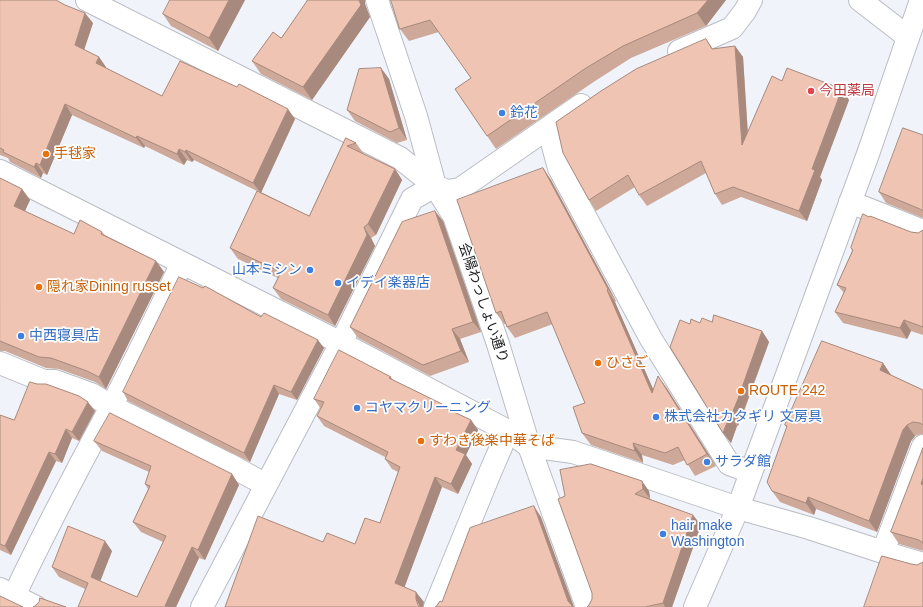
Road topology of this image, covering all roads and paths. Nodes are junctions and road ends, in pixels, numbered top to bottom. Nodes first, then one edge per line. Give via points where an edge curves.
1 (87, 0) edge
2 (377, 0) edge
3 (751, 0) edge
4 (860, 0) edge
5 (921, 0) edge
6 (908, 37) junction
7 (659, 60) edge
8 (596, 95) edge
9 (550, 127) junction
10 (0, 171) edge
11 (435, 186) junction
12 (850, 202) junction
13 (923, 231) edge
14 (182, 263) junction
15 (341, 343) junction
16 (0, 363) edge
17 (111, 406) junction
18 (508, 431) junction
19 (529, 446) junction
20 (923, 446) edge
21 (751, 472) junction
22 (266, 485) junction
23 (738, 508) junction
24 (883, 552) junction
25 (923, 564) edge
26 (5, 596) edge
27 (36, 607) edge
28 (202, 607) edge
29 (435, 607) edge
30 (587, 607) edge
31 (695, 607) edge

1 - 11 street via 400,158
2 - 11 street, 会陽わっしょい通り via 416,116
3 - 7 street via 732,28
4 - 6 street
5 - 6 street
6 - 12 street
8 - 9 street
9 - 11 street via 460,189 447,191
9 - 21 street via 559,168 651,339 729,464
10 - 14 street
11 - 15 street via 412,199
11 - 19 street, 会陽わっしょい通り via 454,216 498,344
12 - 13 street
12 - 21 street
14 - 15 street
14 - 17 street
15 - 18 street
15 - 22 street
16 - 17 street via 44,381 55,381 91,394
17 - 22 street
17 - 26 street via 45,532
18 - 19 street
18 - 29 street
19 - 23 street via 573,452
19 - 30 street, 会陽わっしょい通り
20 - 24 street
21 - 23 street
22 - 28 street
23 - 24 street
23 - 31 street
24 - 25 street
26 - 27 street

